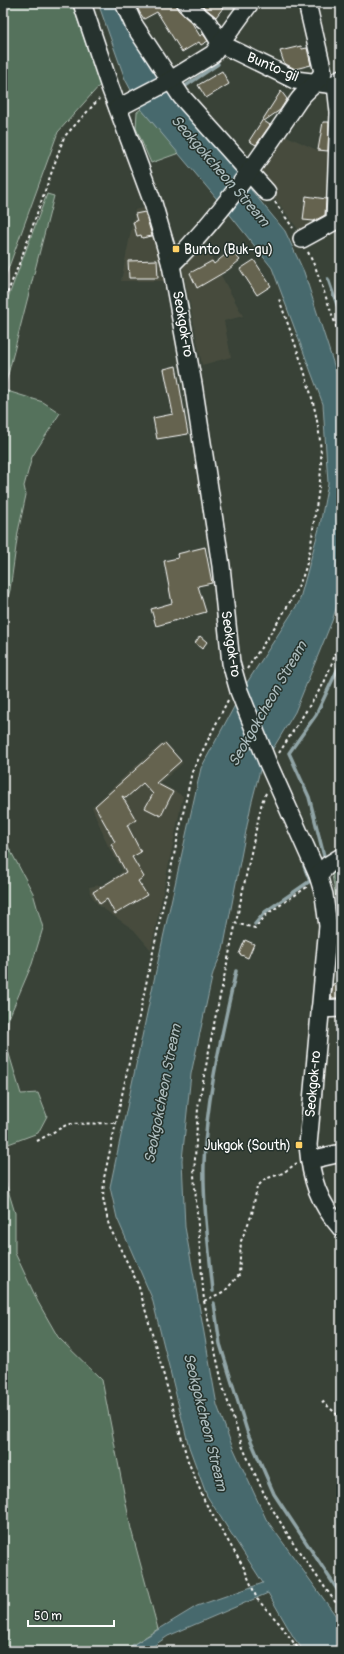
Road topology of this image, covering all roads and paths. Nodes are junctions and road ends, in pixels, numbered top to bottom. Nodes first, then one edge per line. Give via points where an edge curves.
1 (82, 3) edge
2 (124, 3) edge
3 (186, 3) edge
4 (250, 3) edge
5 (307, 3) edge
6 (221, 44) junction
7 (338, 81) edge
8 (168, 82) junction
9 (318, 82) junction
10 (110, 87) junction
11 (125, 105) junction
12 (247, 176) junction
13 (267, 192) joint
14 (302, 239) junction
15 (171, 265) junction
16 (279, 299) dead end
17 (3, 304) edge
18 (341, 340) edge
19 (341, 640) edge
20 (238, 687) junction
21 (273, 763) junction
22 (341, 857) edge
23 (318, 874) junction
24 (235, 923) junction
25 (341, 1008) edge
26 (320, 1009) junction
27 (116, 1123) junction
28 (37, 1141) dead end
29 (341, 1154) edge
30 (310, 1160) junction
31 (341, 1228) edge
32 (204, 1301) junction
33 (322, 1401) dead end
34 (341, 1418) edge
35 (341, 1610) edge
36 (300, 1651) edge

1 - 10 street, Seokgok-ro
2 - 8 street
3 - 6 street via 208,23
4 - 6 street
5 - 9 street, Bunto-gil via 323,72
6 - 8 street via 213,54
6 - 9 street, Bunto-gil via 295,80
7 - 9 street
7 - 14 street via 335,221
8 - 11 street
8 - 12 street
9 - 12 street via 304,91
10 - 11 street, Seokgok-ro
10 - 17 path via 64,137
11 - 15 street, Seokgok-ro
12 - 13 street
12 - 15 street via 208,227
13 - 14 path
14 - 18 path via 316,269
15 - 20 street, Seokgok-ro via 193,384 221,566 231,663
16 - 20 path via 299,355 317,421 321,455 318,492 312,538 302,577 283,614
19 - 21 path via 324,682
20 - 21 street, Seokgok-ro
20 - 27 path via 214,725 192,772
21 - 23 street, Seokgok-ro
21 - 24 path
22 - 23 street
23 - 24 path via 312,883 267,914 255,928
23 - 26 street, Seokgok-ro via 328,926
24 - 32 path via 198,1108 194,1175
25 - 26 street
26 - 30 street, Seokgok-ro via 308,1137
27 - 28 path via 68,1124
27 - 36 path via 104,1178 103,1198 109,1226 138,1284 191,1468 205,1502 244,1568 256,1599 279,1623
29 - 30 street
30 - 31 street, Seokgok-ro via 311,1174 323,1206
30 - 32 path via 300,1160 283,1174 265,1179 257,1187 252,1214 241,1241 239,1275 225,1291
32 - 35 path via 224,1387 243,1448 267,1500 293,1543
33 - 34 path

